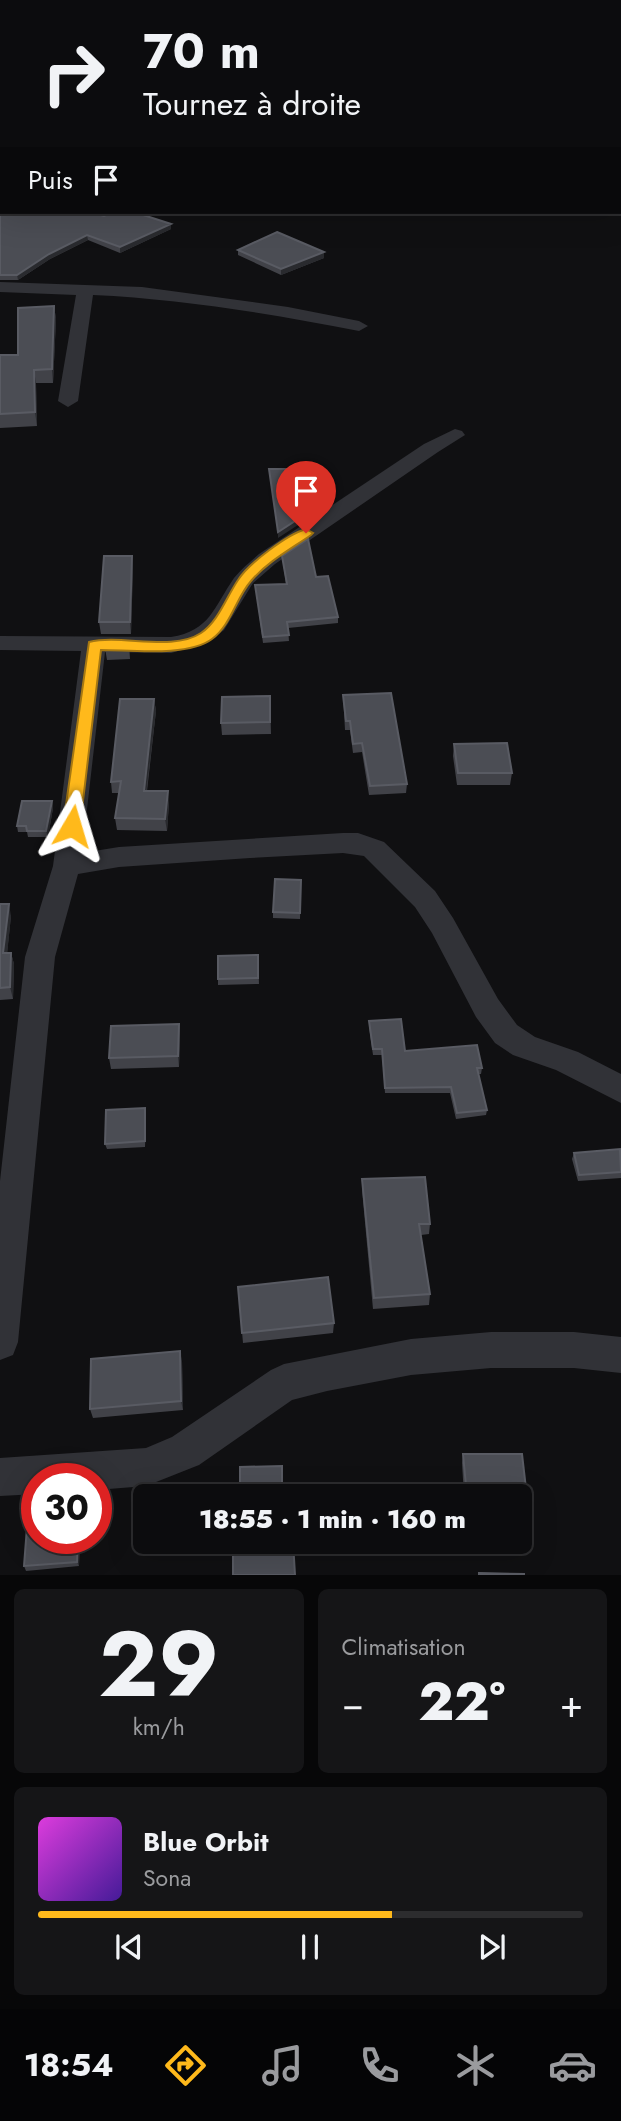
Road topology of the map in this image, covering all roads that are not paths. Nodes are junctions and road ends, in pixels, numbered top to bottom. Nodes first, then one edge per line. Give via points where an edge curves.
1 (0, 287) edge
2 (85, 292) junction
3 (359, 326) dead end
4 (68, 401) dead end
5 (455, 435) dead end
6 (0, 643) edge
7 (94, 645) junction
8 (67, 866) junction
9 (621, 1089) edge
10 (0, 1342) edge
11 (621, 1355) edge
12 (0, 1477) edge

1 - 2 street
2 - 3 street via 121,290 178,296
2 - 4 street
5 - 7 street via 267,559 245,579 207,636 171,645
6 - 7 street
7 - 8 street
8 - 9 street via 119,857 342,843 374,849 425,899 506,1034
8 - 10 street via 40,957
11 - 12 street via 491,1350 411,1357 339,1371 284,1384 185,1451 146,1467

